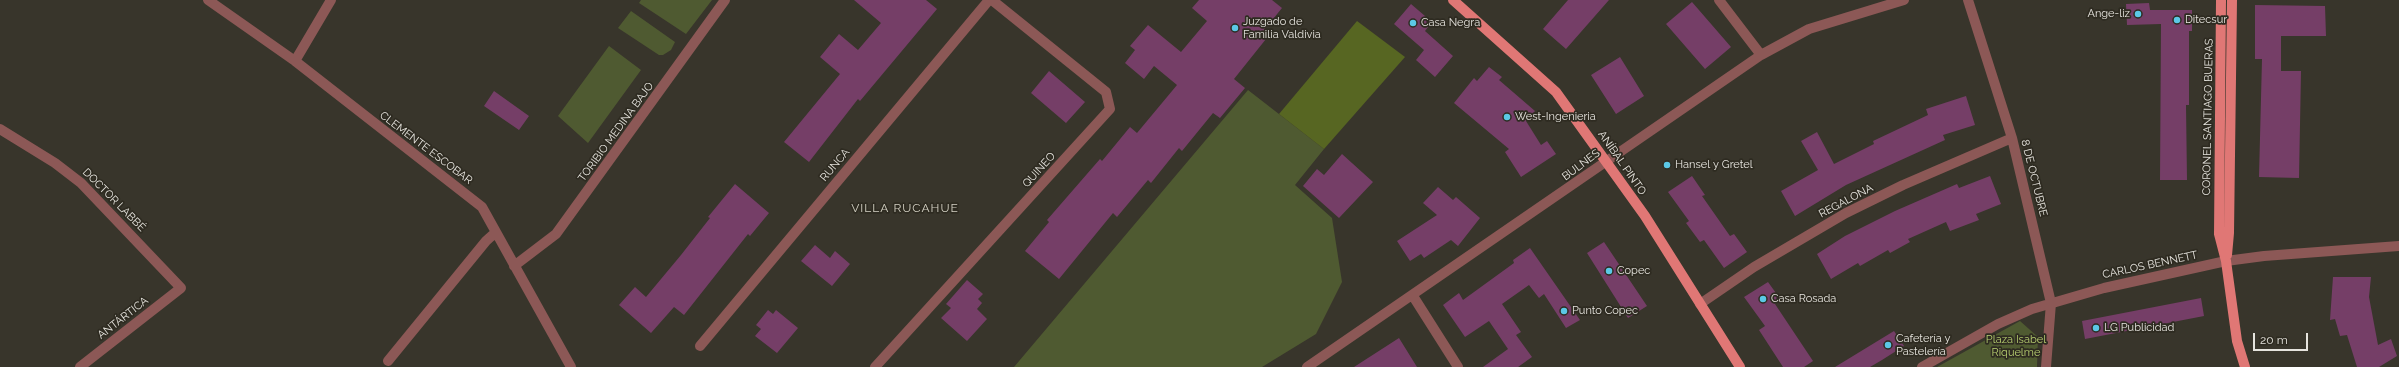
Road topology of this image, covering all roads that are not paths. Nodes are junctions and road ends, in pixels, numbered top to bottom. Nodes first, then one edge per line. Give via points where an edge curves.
1 (208, 0) edge
2 (331, 0) edge
3 (725, 0) edge
4 (991, 0) edge
5 (1453, 0) edge
6 (1719, 0) edge
7 (1904, 0) edge
8 (1968, 0) edge
9 (2222, 0) edge
10 (2232, 0) edge
11 (1761, 55) junction
12 (295, 61) junction
13 (0, 128) edge
14 (2012, 138) junction
15 (1606, 160) junction
16 (496, 232) junction
17 (2399, 246) edge
18 (2226, 261) junction
19 (514, 266) junction
20 (181, 288) joint
21 (1413, 296) junction
22 (2051, 303) junction
23 (1700, 304) junction
24 (700, 346) dead end
25 (388, 361) dead end
26 (80, 367) edge
27 (571, 367) edge
28 (875, 367) edge
29 (1307, 367) edge
30 (1458, 367) edge
31 (1740, 367) edge
32 (1922, 367) edge
33 (2046, 367) edge
34 (2245, 367) edge

1 - 12 street, CLEMENTE ESCOBAR
2 - 12 street
3 - 19 street, TORIBIO MEDINA BAJO via 556,234
4 - 24 street, RUNCA
4 - 28 street, QUINEO via 1106,92 1110,109
5 - 15 main road, ANÍBAL PINTO via 1556,92
6 - 11 street
7 - 11 street, BULNES via 1809,29
8 - 14 street, 8 DE OCTUBRE
9 - 18 main road, CORONEL SANTIAGO BUERAS via 2218,234
10 - 18 main road, CORONEL SANTIAGO BUERAS via 2229,233
11 - 15 street, BULNES
12 - 16 street, CLEMENTE ESCOBAR via 465,192 482,207
13 - 20 street, DOCTOR LABBÉ via 81,183
14 - 22 street, 8 DE OCTUBRE
14 - 23 street, REGALONA via 1903,185 1846,213 1754,267
15 - 21 street, BULNES via 1556,198
15 - 23 main road, ANÍBAL PINTO via 1645,216
16 - 19 street, CLEMENTE ESCOBAR
16 - 25 street
17 - 18 street, CARLOS BENNETT
18 - 22 street, CARLOS BENNETT via 2104,288
18 - 34 main road via 2237,341
19 - 27 street, CLEMENTE ESCOBAR
20 - 26 street, ANTÁRTICA
21 - 29 street, BULNES
21 - 30 street
22 - 32 street, CARLOS BENNETT via 1998,324
22 - 33 street, 8 DE OCTUBRE
23 - 31 main road, ANÍBAL PINTO

